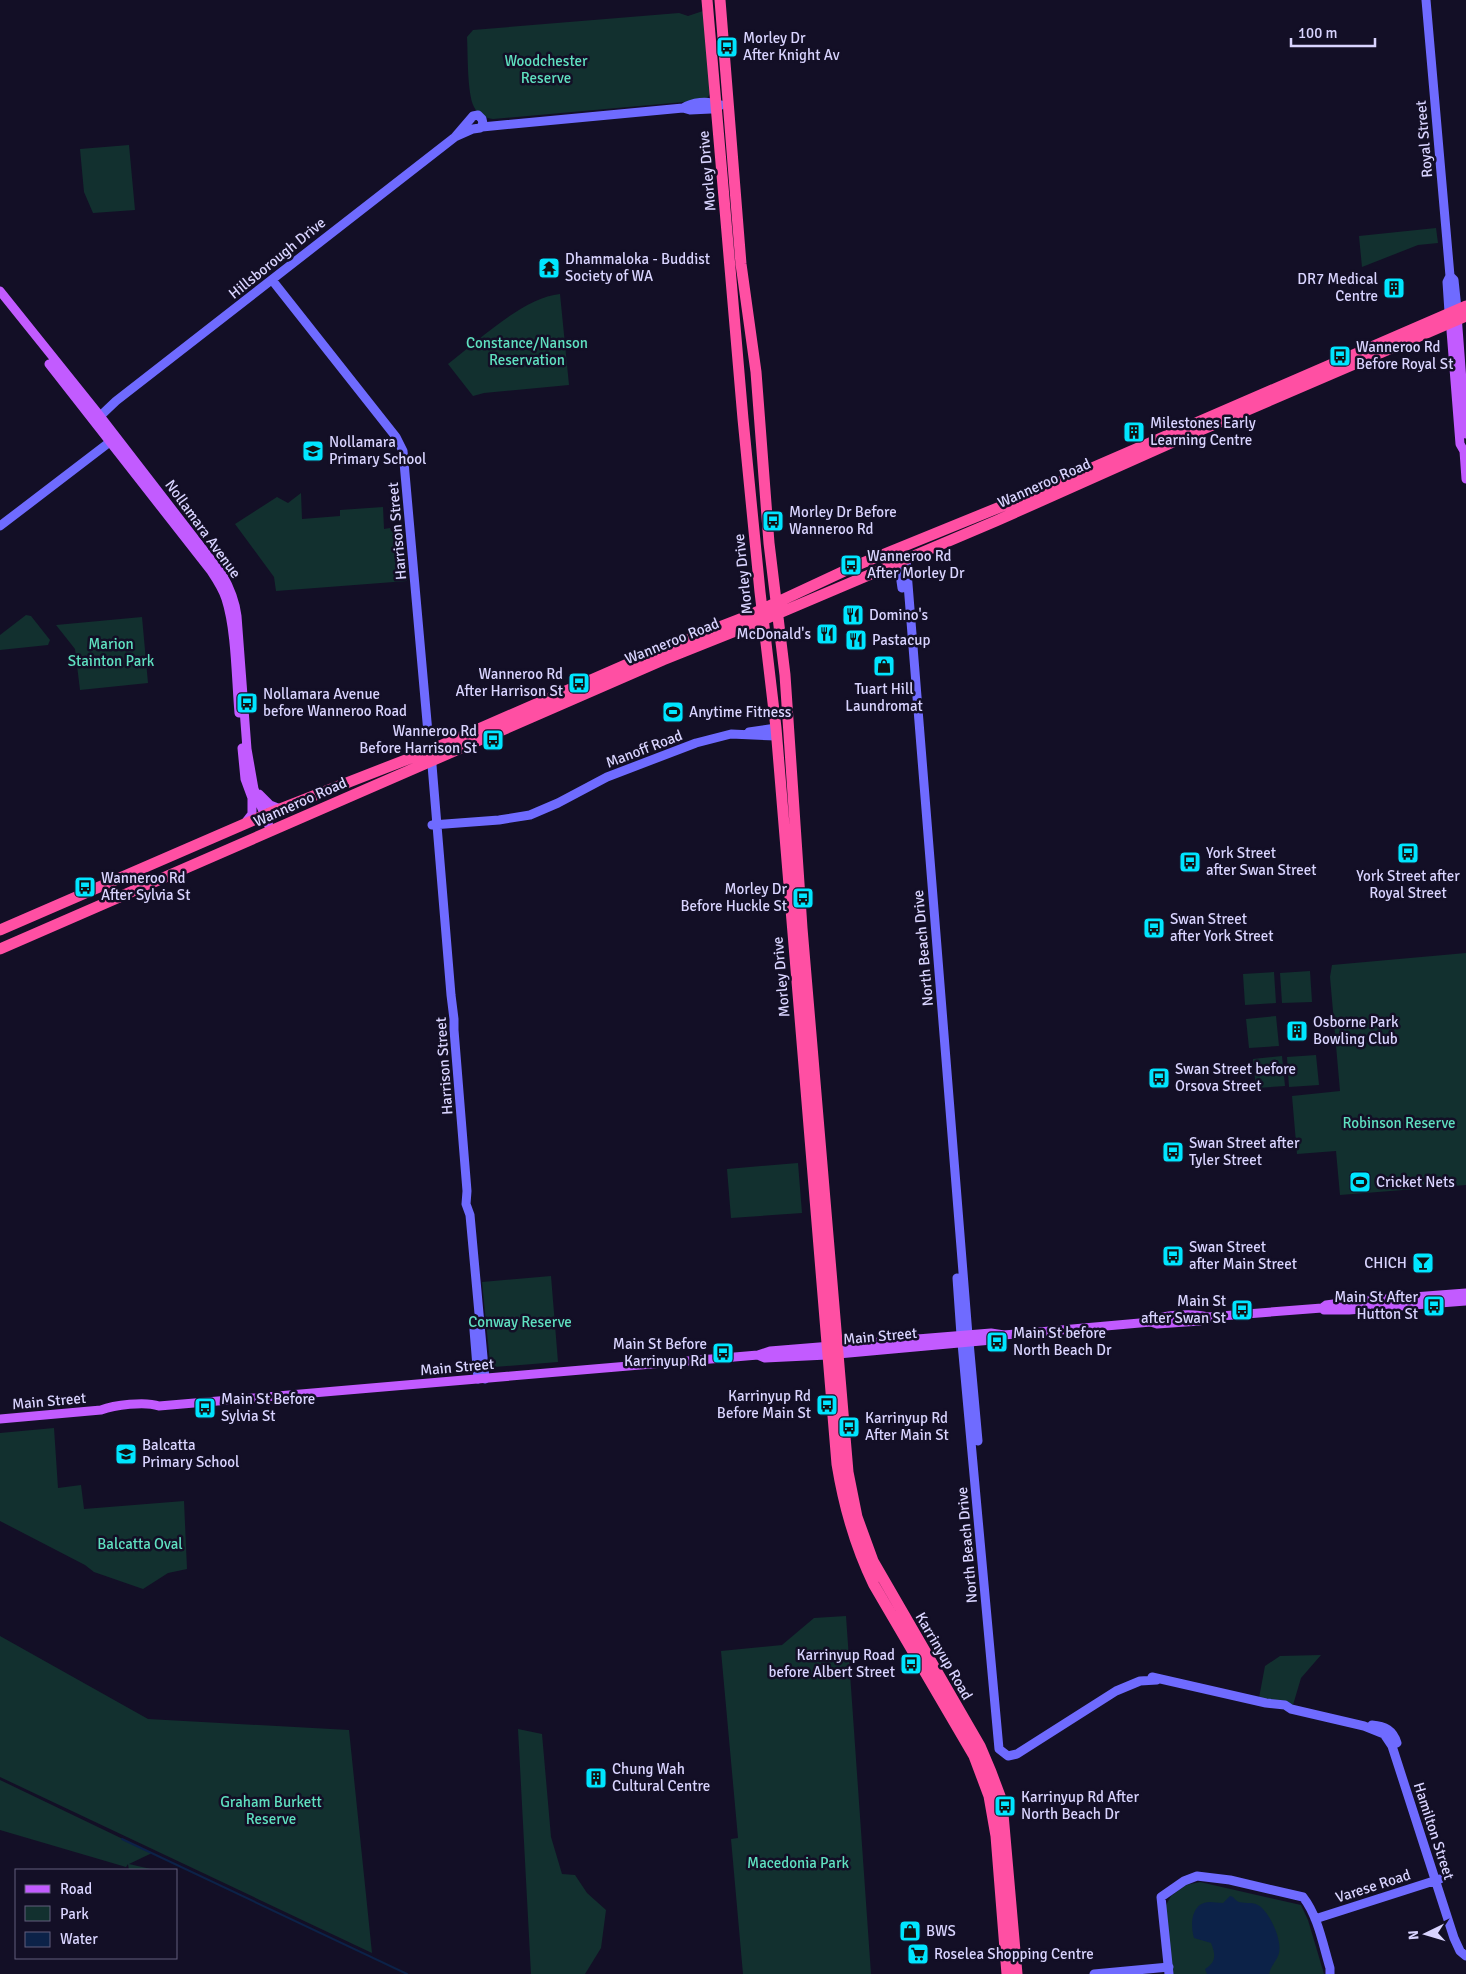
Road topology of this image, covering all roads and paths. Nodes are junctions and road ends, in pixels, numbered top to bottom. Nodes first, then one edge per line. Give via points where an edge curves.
1 (707, 0) edge
2 (720, 0) edge
3 (1426, 0) edge
4 (723, 104) junction
5 (272, 280) junction
6 (0, 291) edge
7 (0, 300) edge
8 (1458, 315) edge
9 (21, 323) junction
10 (750, 332) junction
11 (756, 372) junction
12 (739, 376) junction
13 (742, 413) junction
14 (96, 417) junction
15 (1466, 434) edge
16 (111, 437) junction
17 (1465, 448) edge
18 (1466, 479) edge
19 (0, 519) edge
20 (0, 526) edge
21 (900, 561) junction
22 (777, 601) junction
23 (778, 613) junction
24 (762, 614) junction
25 (785, 675) junction
26 (774, 712) junction
27 (776, 732) junction
28 (428, 733) dead end
29 (425, 758) junction
30 (254, 786) junction
31 (252, 799) junction
32 (280, 809) junction
33 (262, 816) junction
34 (243, 825) junction
35 (434, 827) junction
36 (269, 832) junction
37 (0, 930) edge
38 (0, 948) edge
39 (1466, 1293) edge
40 (1442, 1298) junction
41 (1466, 1301) edge
42 (965, 1339) junction
43 (832, 1350) junction
44 (482, 1379) junction
45 (0, 1419) edge
46 (1001, 1743) joint
47 (1438, 1880) junction
48 (1315, 1918) junction
49 (1450, 1918) junction
50 (1014, 1932) junction
51 (1466, 1949) edge
52 (1466, 1956) edge
53 (1169, 1971) edge
54 (1008, 1973) edge
55 (1126, 1973) edge
56 (1026, 1974) edge
57 (1094, 1974) edge
58 (1330, 1974) edge

1 - 4 highway, Morley Drive
2 - 4 highway, Morley Drive
3 - 8 street, Royal Street via 1450,276 1447,282
4 - 5 street, Hillsborough Drive via 711,109 683,108 500,126 477,124 459,131
4 - 10 highway, Morley Drive
4 - 12 highway, Morley Drive
5 - 14 street, Hillsborough Drive via 116,401 109,403
5 - 28 street, Harrison Street via 396,437 403,451
6 - 9 main road, Nollamara Avenue
7 - 9 main road, Nollamara Avenue
8 - 15 main road, Royal Street
8 - 17 main road, Royal Street via 1460,444
8 - 21 highway, Wanneroo Road
8 - 22 highway, Wanneroo Road
9 - 14 main road, Nollamara Avenue
10 - 11 highway, Morley Drive
10 - 12 highway via 750,370
11 - 13 highway via 746,382
11 - 22 highway, Morley Drive via 762,465
12 - 13 highway, Morley Drive
13 - 24 highway, Morley Drive
14 - 16 main road, Nollamara Avenue
16 - 19 street
16 - 20 street
16 - 30 main road, Nollamara Avenue via 222,574 232,594 237,616 247,749
16 - 31 main road, Nollamara Avenue via 211,571 224,594 231,618 245,779
17 - 18 main road, Royal Street
21 - 23 highway, Wanneroo Road
21 - 42 street, North Beach Drive via 959,1205
22 - 23 highway, Morley Drive
22 - 24 highway, Wanneroo Road
23 - 24 highway, Wanneroo Road
23 - 25 highway, Morley Drive
24 - 26 highway, Morley Drive
24 - 29 highway, Wanneroo Road via 662,660
25 - 26 highway via 778,677 774,684
25 - 43 highway, Morley Drive
26 - 27 highway, Morley Drive
27 - 35 street, Manoff Road via 730,734 648,761 607,777 534,818
27 - 43 highway, Morley Drive
29 - 32 highway, Wanneroo Road
29 - 35 street, Harrison Street
29 - 36 highway, Wanneroo Road
30 - 32 main road via 264,801
30 - 33 main road, Nollamara Avenue
31 - 33 main road, Nollamara Avenue
31 - 34 main road via 252,814
32 - 33 highway, Wanneroo Road
33 - 34 highway, Wanneroo Road
33 - 36 main road, Nollamara Avenue
34 - 37 highway, Wanneroo Road
35 - 44 street, Harrison Street via 454,1019
36 - 38 highway, Wanneroo Road
39 - 40 main road, Main Street
40 - 41 main road, Main Street
40 - 42 main road, Main Street via 1349,1310 1322,1308 1208,1317 1191,1322 1151,1322 1004,1335 991,1333
42 - 43 main road, Main Street
42 - 46 street, North Beach Drive
43 - 44 main road, Main Street
43 - 50 highway, Karrinyup Road via 846,1459 857,1517 871,1556 980,1746 1000,1796
43 - 54 highway, Karrinyup Road via 837,1464 847,1515 874,1585 974,1756 989,1796 996,1836
44 - 45 main road, Main Street via 109,1413 101,1410
46 - 47 street, Hamilton Street via 1001,1753 1008,1756 1017,1754 1140,1680 1157,1680 1285,1705 1364,1726 1386,1727 1394,1736
47 - 48 street, Varese Road
47 - 49 street, Hamilton Street
48 - 53 street via 1303,1897 1197,1876 1161,1897
48 - 58 street
49 - 51 street, Hamilton Street
49 - 52 street, Hamilton Street via 1456,1942
50 - 54 highway, Karrinyup Road
50 - 56 highway
53 - 55 street
55 - 57 street

